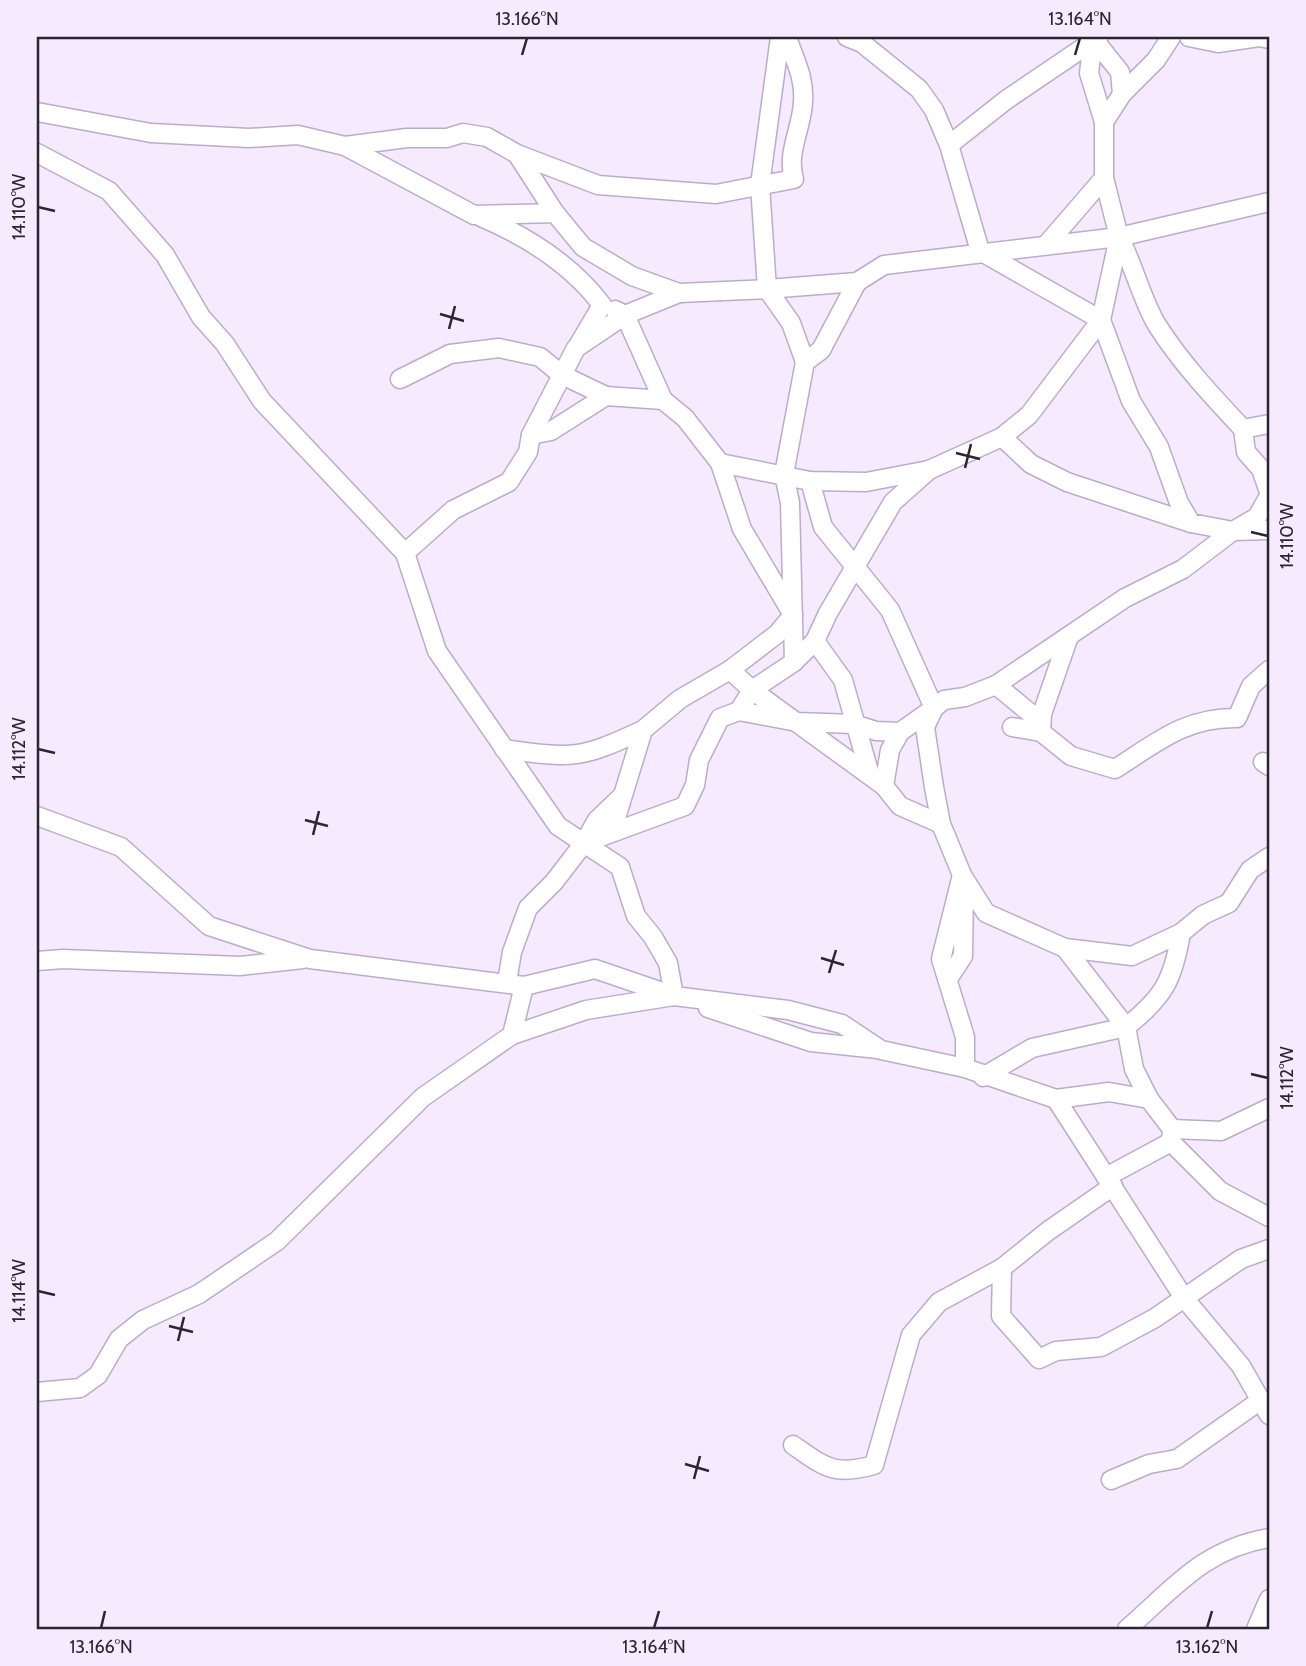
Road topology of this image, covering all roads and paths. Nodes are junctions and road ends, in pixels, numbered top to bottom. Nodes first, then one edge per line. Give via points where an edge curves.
1 (780, 37) edge
2 (788, 37) edge
3 (847, 37) edge
4 (1171, 37) edge
5 (1189, 37) edge
6 (1095, 38) edge
7 (1269, 39) edge
8 (1122, 94) junction
9 (37, 112) edge
10 (1104, 122) junction
11 (949, 145) junction
12 (345, 146) junction
13 (37, 153) edge
14 (517, 154) junction
15 (1104, 178) junction
16 (760, 186) junction
17 (1269, 202) edge
18 (555, 213) junction
19 (474, 215) junction
20 (1119, 237) junction
21 (1047, 244) junction
22 (980, 251) junction
23 (857, 282) junction
24 (767, 289) junction
25 (679, 293) junction
26 (602, 305) junction
27 (625, 315) junction
28 (1101, 320) junction
29 (576, 348) junction
30 (805, 362) junction
31 (562, 375) junction
32 (400, 379) dead end
33 (606, 397) junction
34 (663, 400) junction
35 (1269, 424) edge
36 (1243, 429) junction
37 (531, 435) junction
38 (1002, 437) junction
39 (720, 463) junction
40 (929, 470) junction
41 (784, 474) junction
42 (810, 481) junction
43 (1269, 494) edge
44 (1191, 523) junction
45 (1268, 529) edge
46 (1233, 531) junction
47 (405, 553) junction
48 (856, 568) junction
49 (793, 615) junction
50 (1069, 636) junction
51 (816, 641) junction
52 (794, 662) junction
53 (730, 670) junction
54 (1269, 670) edge
55 (996, 685) junction
56 (752, 690) junction
57 (934, 708) junction
58 (738, 711) junction
59 (797, 722) junction
60 (854, 724) junction
61 (1012, 727) dead end
62 (643, 730) junction
63 (900, 732) junction
64 (1041, 732) junction
65 (505, 749) junction
66 (877, 781) junction
67 (622, 796) junction
68 (37, 816) edge
69 (941, 824) junction
70 (612, 831) junction
71 (584, 843) junction
72 (1269, 857) edge
73 (962, 875) junction
74 (1181, 933) junction
75 (1065, 948) junction
76 (310, 959) junction
77 (37, 961) edge
78 (515, 984) junction
79 (674, 996) junction
80 (1126, 1027) junction
81 (513, 1035) junction
82 (881, 1050) junction
83 (965, 1068) junction
84 (983, 1077) junction
85 (1056, 1099) junction
86 (1149, 1099) junction
87 (1269, 1108) edge
88 (1172, 1135) junction
89 (1110, 1182) junction
90 (1269, 1217) edge
91 (1269, 1249) edge
92 (1002, 1268) junction
93 (1184, 1298) junction
94 (37, 1392) edge
95 (1265, 1407) edge
96 (793, 1445) dead end
97 (1111, 1480) dead end
98 (1269, 1538) edge
99 (1269, 1599) edge
100 (1127, 1629) edge
101 (1256, 1629) edge

1 - 16 street
2 - 16 street via 803,83 801,122 790,167 794,179
3 - 11 street via 862,43 919,89
4 - 8 street via 1156,60
5 - 7 street via 1218,43
6 - 8 street via 1120,72
6 - 10 street via 1089,73
6 - 11 street
8 - 10 street
9 - 12 street via 151,133 249,138 298,135
10 - 15 street
11 - 22 street
12 - 14 street via 463,133 487,137
12 - 19 street
13 - 47 street via 109,191 165,255 201,317 225,344 262,401
14 - 16 street via 598,185 716,194
14 - 18 street
15 - 20 street
15 - 21 street
16 - 24 street
17 - 20 street
18 - 19 street
18 - 25 street via 583,247 632,276
19 - 26 street via 508,229 555,258 587,285
20 - 21 street
20 - 28 street
20 - 36 street via 1156,324
21 - 22 street
22 - 23 street via 884,265
22 - 28 street
23 - 24 street
23 - 30 street via 821,350
24 - 25 street
24 - 30 street via 791,323
25 - 27 street
26 - 27 street
26 - 29 street
27 - 29 street
27 - 34 street
28 - 38 street via 1029,415
28 - 44 street via 1131,401 1159,447
29 - 31 street
30 - 41 street
31 - 32 street via 540,356 499,348 450,354
31 - 33 street
31 - 37 street
33 - 34 street
33 - 37 street via 551,431
34 - 39 street via 685,418
35 - 36 street
36 - 43 street via 1246,452 1261,469
37 - 47 street via 528,452 509,482 453,509
38 - 40 street
38 - 44 street via 1031,464 1068,482
39 - 41 street
39 - 49 street via 742,529
40 - 42 street via 866,482
40 - 48 street via 893,502
41 - 42 street
41 - 49 street via 790,503
42 - 48 street via 823,527
43 - 46 street via 1257,517
44 - 46 street
45 - 46 street
46 - 50 street via 1183,569 1125,598
47 - 65 street via 437,651
48 - 51 street
48 - 57 street via 890,610
49 - 52 street
49 - 53 street via 777,634
50 - 55 street
50 - 64 street via 1042,714
51 - 52 street
51 - 60 street via 843,680
52 - 56 street
53 - 56 street
53 - 62 street via 680,699
54 - 64 street via 1251,686 1237,718 1198,721 1158,740 1115,769 1071,756
55 - 57 street via 944,700
55 - 64 street via 1030,713
56 - 58 street
56 - 59 street
57 - 63 street
57 - 69 street via 925,727
58 - 59 street
58 - 70 street via 720,718 699,760 685,806
59 - 60 street
59 - 66 street
60 - 63 street
60 - 66 street
61 - 64 street
62 - 65 street via 591,754 563,758
62 - 67 street
63 - 66 street
65 - 71 street via 558,826
66 - 69 street via 900,806
67 - 70 street
67 - 71 street via 597,820
68 - 76 street via 121,846 209,926
69 - 73 street
70 - 71 street
71 - 78 street via 528,908 512,951
71 - 79 street via 620,867 636,916 668,963
72 - 74 street via 1250,870 1229,903 1203,915
73 - 75 street via 986,913
73 - 83 street via 942,958 965,1037
74 - 75 street via 1132,956
74 - 80 street via 1175,967 1158,1000
75 - 80 street
76 - 77 street via 240,966
76 - 78 street
78 - 79 street via 595,969
78 - 81 street
79 - 81 street via 586,1010
79 - 82 street via 811,1042
79 - 82 street via 788,1010 831,1021
80 - 84 street via 1032,1048
80 - 86 street via 1134,1069
81 - 94 street via 423,1097 277,1241 199,1294 143,1320 119,1339 98,1375 80,1388
82 - 83 street
83 - 84 street
84 - 85 street
85 - 86 street via 1109,1092
85 - 89 street
86 - 88 street
87 - 88 street via 1221,1131
88 - 89 street
88 - 90 street via 1220,1191
89 - 92 street
89 - 93 street
91 - 93 street via 1241,1259
92 - 93 street via 1001,1316 1039,1359 1056,1351 1101,1347
92 - 96 street via 939,1302 911,1335 874,1465 848,1472 828,1469
93 - 95 street via 1241,1366
95 - 97 street via 1177,1459 1149,1464
98 - 100 street via 1241,1543 1210,1557
99 - 101 street

